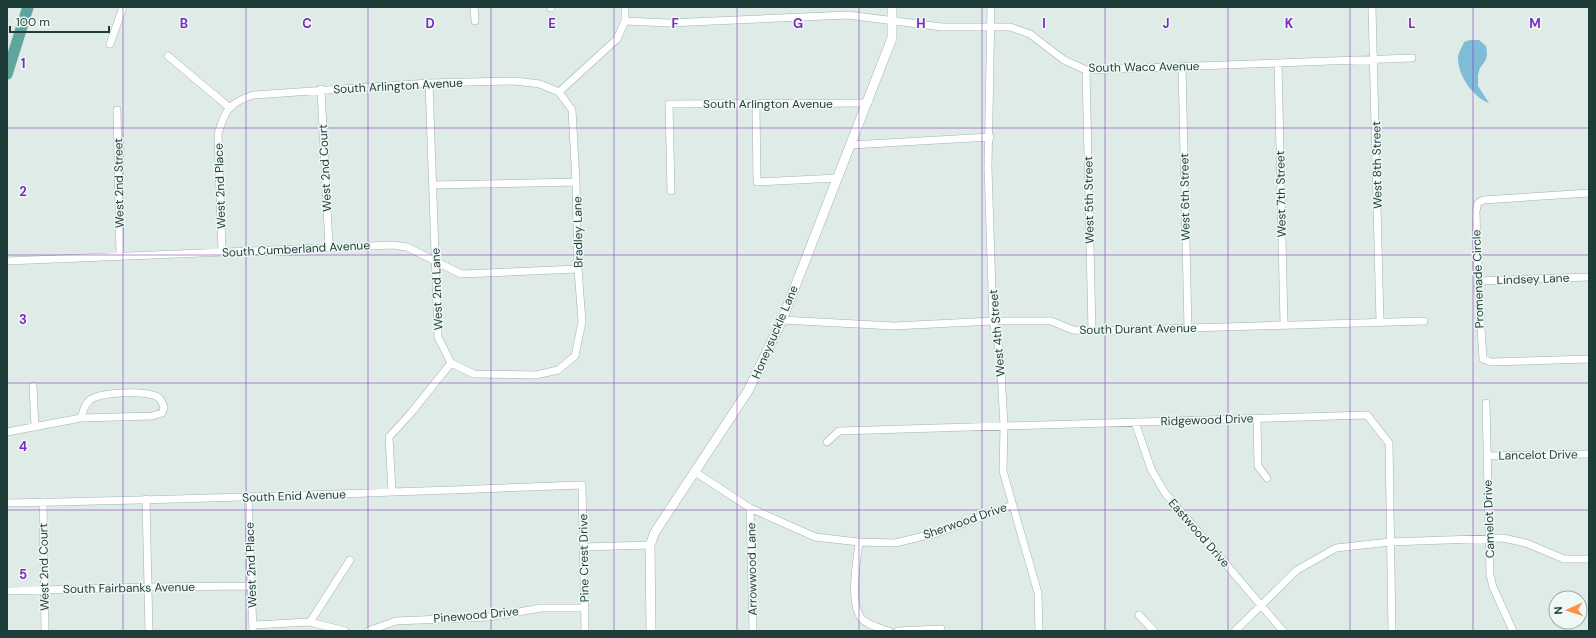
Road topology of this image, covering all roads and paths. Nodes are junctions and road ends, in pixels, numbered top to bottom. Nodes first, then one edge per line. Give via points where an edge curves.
1 (28, 7) edge
2 (123, 7) edge
3 (474, 7) edge
4 (625, 7) edge
5 (892, 7) edge
6 (991, 7) edge
7 (1372, 7) edge
8 (892, 20) junction
9 (475, 21) dead end
10 (625, 21) junction
11 (991, 27) junction
12 (110, 44) dead end
13 (168, 56) dead end
14 (1412, 58) dead end
15 (1374, 60) junction
16 (1278, 63) junction
17 (1182, 66) junction
18 (1086, 70) junction
19 (7, 74) edge
20 (429, 83) junction
21 (321, 89) junction
22 (559, 92) junction
23 (236, 101) joint
24 (868, 103) junction
25 (756, 104) junction
26 (230, 108) junction
27 (117, 110) dead end
28 (990, 137) junction
29 (850, 145) junction
30 (837, 178) junction
31 (576, 182) junction
32 (433, 185) junction
33 (671, 190) dead end
34 (1589, 193) edge
35 (329, 247) junction
36 (222, 252) junction
37 (120, 256) junction
38 (7, 261) edge
39 (436, 261) junction
40 (578, 268) junction
41 (1589, 277) edge
42 (1478, 281) junction
43 (782, 320) junction
44 (1424, 320) dead end
45 (994, 321) junction
46 (1380, 323) junction
47 (1284, 325) junction
48 (1188, 328) junction
49 (1092, 331) junction
50 (1589, 359) edge
51 (451, 363) junction
52 (33, 386) dead end
53 (1486, 403) dead end
54 (81, 418) junction
55 (1257, 419) junction
56 (1135, 422) junction
57 (1004, 426) junction
58 (35, 427) junction
59 (7, 432) edge
60 (827, 442) dead end
61 (1589, 454) edge
62 (1487, 456) junction
63 (695, 472) junction
64 (1267, 478) dead end
65 (582, 485) joint
66 (392, 492) junction
67 (248, 498) junction
68 (146, 499) junction
69 (43, 502) junction
70 (7, 503) edge
71 (1013, 505) junction
72 (750, 508) junction
73 (1489, 539) junction
74 (859, 542) junction
75 (1390, 542) junction
76 (650, 545) junction
77 (584, 547) junction
78 (1589, 559) edge
79 (350, 560) dead end
80 (252, 586) junction
81 (148, 587) junction
82 (44, 590) junction
83 (7, 591) edge
84 (1262, 605) junction
85 (585, 608) junction
86 (1139, 615) dead end
87 (310, 622) junction
88 (253, 628) edge
89 (941, 629) dead end
90 (45, 631) edge
91 (149, 631) edge
92 (345, 631) edge
93 (368, 631) edge
94 (585, 631) edge
95 (652, 631) edge
96 (753, 631) edge
97 (889, 631) edge
98 (898, 631) edge
99 (1039, 631) edge
100 (1154, 631) edge
101 (1235, 631) edge
102 (1284, 631) edge
103 (1392, 631) edge
104 (1513, 631) edge

1 - 19 main road
2 - 12 street
3 - 9 street
4 - 10 street
5 - 8 street, Honeysuckle Lane
6 - 11 street, West 4th Street
7 - 15 street, West 8th Street
8 - 10 street, South Waco Avenue via 848,15 669,23
8 - 11 street, South Waco Avenue via 942,27
8 - 24 street, Honeysuckle Lane via 892,38
10 - 22 street via 617,39
11 - 18 street, South Waco Avenue via 1010,27 1030,34 1064,60
11 - 28 street, West 4th Street
13 - 26 street
14 - 15 street, South Waco Avenue
15 - 16 street, South Waco Avenue
15 - 46 street, West 8th Street
16 - 17 street, South Waco Avenue
16 - 47 street, West 7th Street
17 - 18 street, South Waco Avenue
17 - 48 street, West 6th Street
18 - 49 street, West 5th Street
20 - 21 street, South Arlington Avenue
20 - 22 street, South Arlington Avenue via 515,81 540,84
20 - 32 street, West 2nd Lane
21 - 23 street, South Arlington Avenue via 253,95
21 - 35 street, West 2nd Court
22 - 31 street, Bradley Lane via 572,110
23 - 26 street, West 2nd Place
24 - 25 street, South Arlington Avenue
24 - 29 street, Honeysuckle Lane
25 - 30 street via 757,182
25 - 33 street, South Arlington Avenue via 669,104
26 - 36 street, West 2nd Place via 223,116 218,134
27 - 37 street, West 2nd Street
28 - 29 street
28 - 45 street, West 4th Street via 988,167
29 - 30 street, Honeysuckle Lane
30 - 43 street, Honeysuckle Lane
31 - 32 street
31 - 40 street, Bradley Lane
32 - 39 street, West 2nd Lane
34 - 42 street, Promenade Circle via 1483,200 1478,203
35 - 36 street, South Cumberland Avenue
35 - 39 street, South Cumberland Avenue via 393,245 407,247
36 - 37 street, South Cumberland Avenue
37 - 38 street, South Cumberland Avenue
39 - 40 street, South Cumberland Avenue via 461,274
39 - 51 street, West 2nd Lane via 438,338
40 - 51 street, Bradley Lane via 582,322 575,356 558,370 536,375 474,374
41 - 42 street, Lindsey Lane
42 - 50 street, Promenade Circle via 1482,359 1491,362
43 - 45 street, South Durant Avenue via 894,326
43 - 63 street, Honeysuckle Lane via 748,392
44 - 46 street, South Durant Avenue
45 - 49 street, South Durant Avenue via 1051,321 1073,330
45 - 57 street, West 4th Street via 1000,354
46 - 47 street, South Durant Avenue
47 - 48 street, South Durant Avenue
48 - 49 street, South Durant Avenue
51 - 66 street via 389,437
52 - 58 street
53 - 62 street, Camelot Drive
54 - 54 street via 152,416 162,413 164,408 157,397 136,393 97,396 89,400
54 - 58 street
55 - 56 street, Ridgewood Drive
55 - 64 street via 1258,466
55 - 75 street, Ridgewood Drive via 1367,415 1388,443
56 - 57 street, Ridgewood Drive
56 - 84 street, Eastwood Drive via 1151,469 1165,493
57 - 60 street, Ridgewood Drive via 839,431
57 - 71 street, West 4th Street via 1003,470
58 - 59 street
61 - 62 street, Lancelot Drive
62 - 73 street, Camelot Drive
63 - 72 street, Sherwood Drive
63 - 76 street, Honeysuckle Lane via 655,532
65 - 66 street, South Enid Avenue
65 - 77 street, Pine Crest Drive
66 - 67 street, South Enid Avenue
67 - 68 street, South Enid Avenue
67 - 80 street, West 2nd Place
68 - 69 street, South Enid Avenue
68 - 81 street
69 - 70 street, South Enid Avenue
69 - 82 street, West 2nd Court
71 - 74 street, Sherwood Drive via 937,533 895,543
71 - 99 street, West 4th Street via 1038,593
72 - 74 street, Sherwood Drive via 815,537
72 - 96 street, Arrowwood Lane
73 - 75 street
73 - 78 street via 1514,539 1564,559
73 - 104 street, Camelot Drive via 1492,587
74 - 97 street via 855,603 861,618 875,627
75 - 84 street via 1336,548 1297,570
75 - 103 street, Ridgewood Drive
76 - 77 street
76 - 95 street, Honeysuckle Lane
77 - 85 street, Pine Crest Drive
79 - 87 street
80 - 81 street, South Fairbanks Avenue
80 - 88 street, West 2nd Place
81 - 82 street, South Fairbanks Avenue
81 - 91 street
82 - 83 street, South Fairbanks Avenue
82 - 90 street, West 2nd Court
84 - 101 street
84 - 102 street, Eastwood Drive
85 - 93 street, Pinewood Drive via 541,608 489,617 396,621
85 - 94 street, Pine Crest Drive
86 - 100 street
87 - 88 street
87 - 92 street
89 - 98 street

